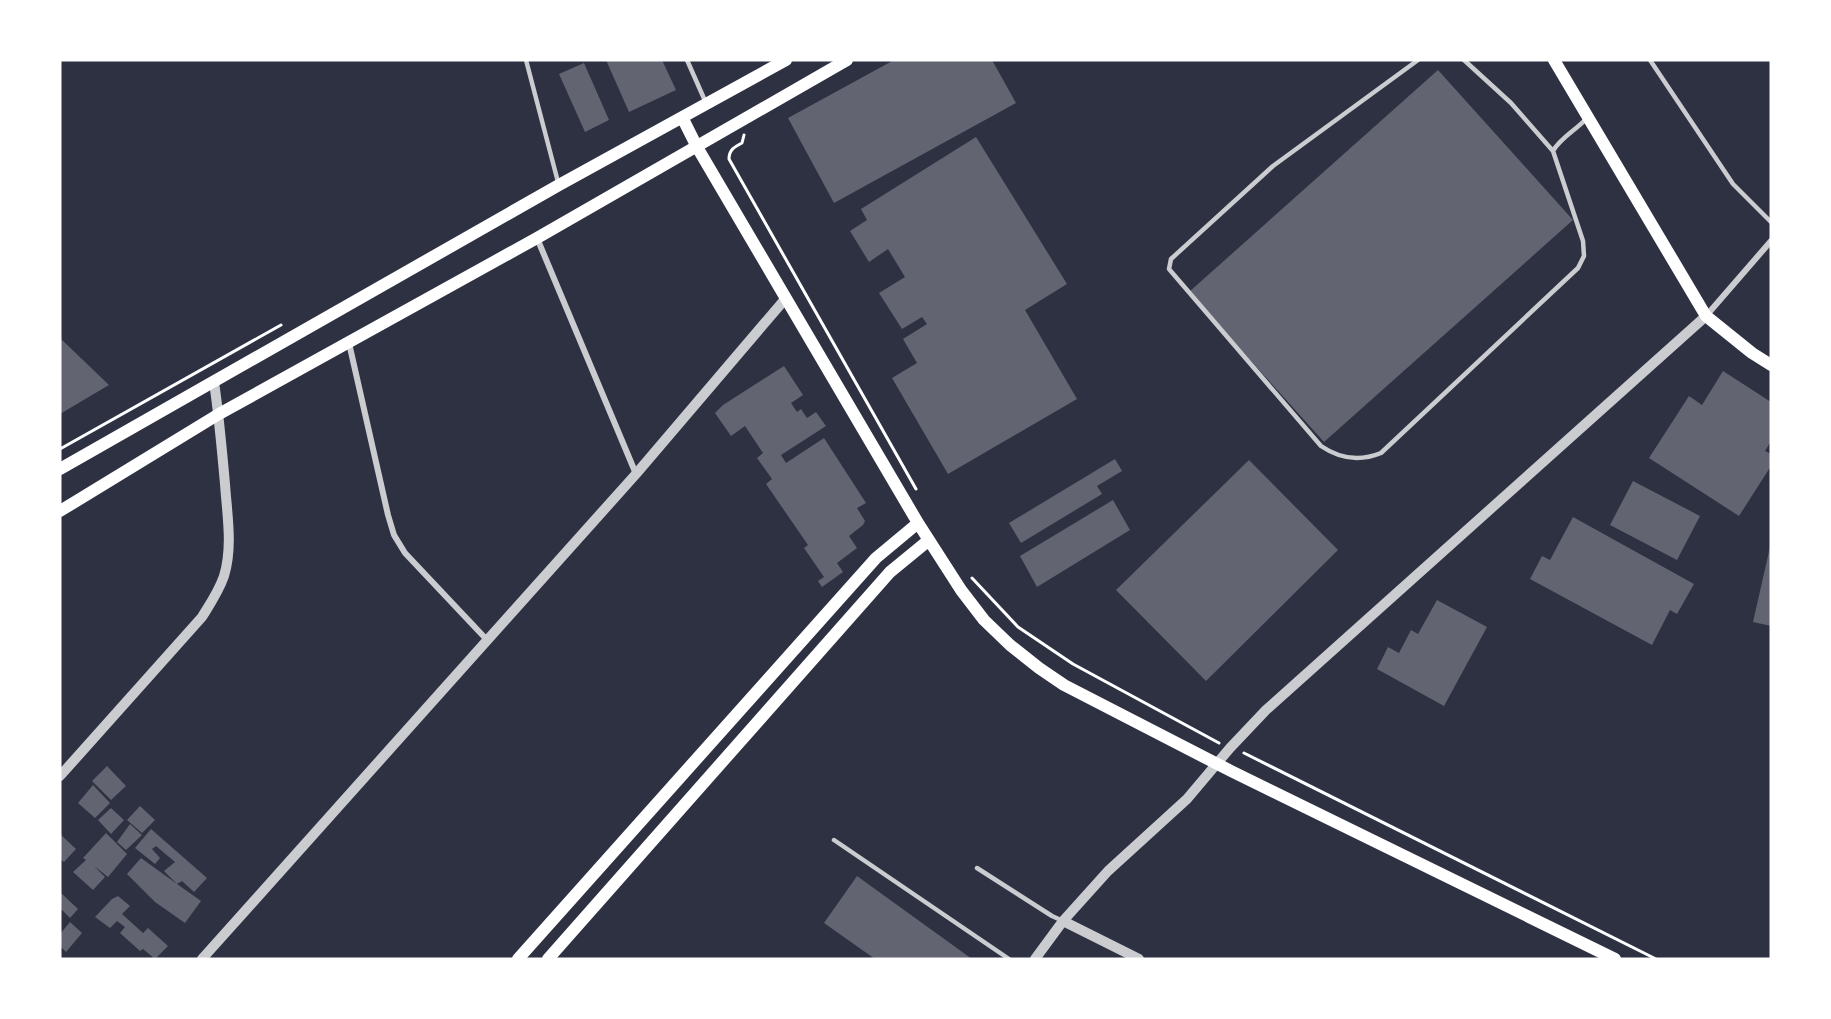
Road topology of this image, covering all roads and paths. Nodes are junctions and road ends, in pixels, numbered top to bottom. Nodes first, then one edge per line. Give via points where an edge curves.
1 (526, 60) edge
2 (687, 60) edge
3 (786, 60) edge
4 (847, 60) edge
5 (1418, 60) edge
6 (1464, 60) edge
7 (1554, 60) edge
8 (1650, 60) edge
9 (707, 105) junction
10 (1588, 117) junction
11 (683, 118) junction
12 (738, 123) junction
13 (697, 147) junction
14 (1553, 151) junction
15 (559, 185) junction
16 (1771, 222) edge
17 (537, 238) junction
18 (1771, 241) edge
19 (786, 298) junction
20 (1706, 316) junction
21 (349, 343) junction
22 (1771, 365) edge
23 (214, 382) junction
24 (219, 414) junction
25 (60, 469) edge
26 (636, 474) junction
27 (919, 493) dead end
28 (60, 511) edge
29 (918, 523) junction
30 (928, 540) junction
31 (969, 576) dead end
32 (823, 617) junction
33 (838, 631) junction
34 (488, 641) junction
35 (1230, 747) junction
36 (1218, 762) junction
37 (60, 776) edge
38 (636, 825) junction
39 (653, 839) junction
40 (834, 840) dead end
41 (976, 868) dead end
42 (1063, 921) junction
43 (202, 959) edge
44 (518, 959) edge
45 (548, 959) edge
46 (1009, 959) edge
47 (1035, 959) edge
48 (1139, 959) edge
49 (1615, 959) edge
50 (1656, 959) edge

1 - 15 lane
2 - 9 lane
3 - 9 main road
4 - 12 main road
5 - 14 lane via 1273,166 1171,259 1169,269 1321,446 1334,455 1369,458 1381,453 1578,268 1584,256 1583,241
6 - 14 lane via 1511,103
7 - 10 main road
8 - 16 lane via 1733,184
9 - 11 main road
10 - 14 lane
10 - 20 main road
11 - 13 main road
11 - 15 main road
12 - 13 main road
12 - 27 path via 744,140 732,149 729,159
13 - 17 main road
13 - 19 main road
15 - 23 main road
17 - 21 main road
17 - 26 street
18 - 20 street
19 - 26 street
19 - 29 main road
20 - 22 main road
20 - 35 street via 1266,710
21 - 24 main road
21 - 34 street via 394,535 405,553
23 - 24 street
23 - 25 main road
24 - 28 main road
24 - 37 street via 229,527 224,576 202,617
26 - 34 street
29 - 30 main road
29 - 32 main road via 876,558
30 - 33 main road via 890,572
30 - 36 main road via 984,620 1039,668 1064,685
31 - 35 path via 1018,627 1036,640 1083,670
32 - 33 main road
32 - 38 main road
33 - 39 main road
34 - 43 street
35 - 36 street
35 - 50 path
36 - 42 street via 1187,799 1108,871
36 - 49 main road
38 - 39 main road
38 - 44 main road
39 - 45 main road
40 - 46 lane
41 - 42 lane
42 - 47 street
42 - 48 street

